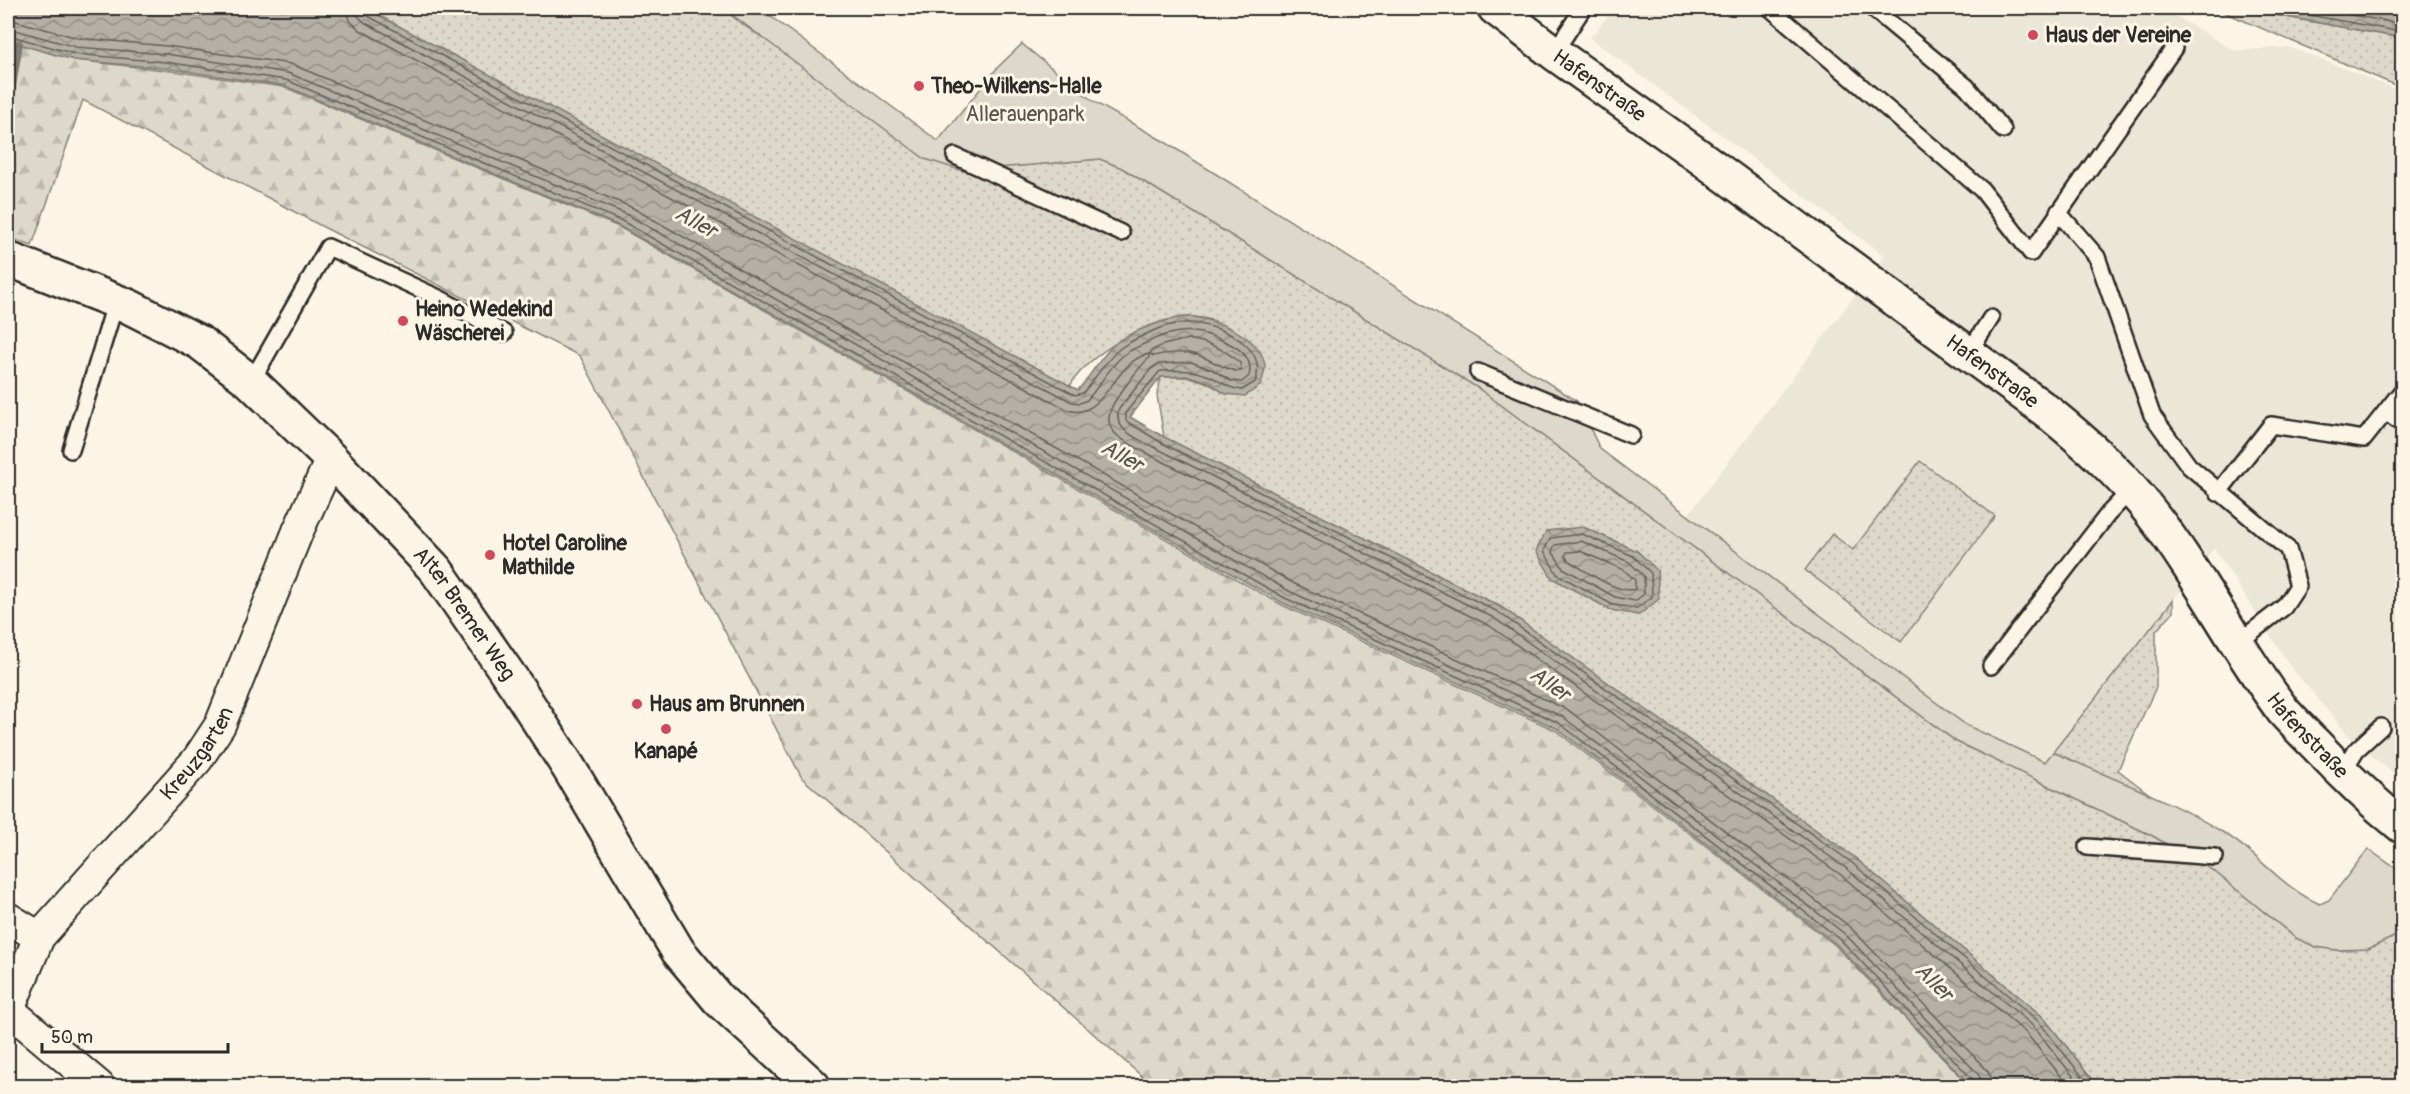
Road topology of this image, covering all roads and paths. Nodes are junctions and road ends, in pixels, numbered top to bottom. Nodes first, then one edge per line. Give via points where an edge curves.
1 (1495, 8) edge
2 (1583, 8) edge
3 (1770, 8) edge
4 (1872, 8) edge
5 (2174, 48) dead end
6 (1554, 53) junction
7 (2003, 130) dead end
8 (955, 156) dead end
9 (2058, 212) junction
10 (1121, 233) dead end
11 (8, 259) edge
12 (117, 301) junction
13 (1991, 318) dead end
14 (504, 333) dead end
15 (1968, 354) junction
16 (1478, 372) dead end
17 (251, 382) junction
18 (2403, 391) edge
19 (2386, 412) junction
20 (2403, 424) edge
21 (1631, 435) dead end
22 (71, 450) dead end
23 (331, 459) junction
24 (2132, 489) junction
25 (2218, 493) junction
26 (2236, 644) junction
27 (1991, 666) dead end
28 (2381, 727) dead end
29 (2342, 773) junction
30 (2403, 826) edge
31 (2087, 847) dead end
32 (2215, 857) dead end
33 (8, 918) edge
34 (39, 937) junction
35 (8, 1011) edge
36 (99, 1086) edge
37 (813, 1086) edge

1 - 6 street, Hafenstraße
2 - 6 lane
3 - 9 lane via 1982,190 2031,253
4 - 7 lane via 1967,87
5 - 9 lane
6 - 15 street, Hafenstraße
8 - 10 lane
9 - 25 lane via 2097,257 2152,415 2189,466
11 - 12 street, Alter Bremer Weg
12 - 17 street, Alter Bremer Weg via 199,342
12 - 22 lane
13 - 15 lane
14 - 17 lane via 328,247
15 - 24 street, Hafenstraße via 2091,447
16 - 21 lane
17 - 23 street, Alter Bremer Weg
18 - 19 lane
19 - 20 lane
19 - 25 lane via 2364,439 2271,425
23 - 34 street, Kreuzgarten via 220,725 197,760
23 - 37 street, Alter Bremer Weg via 436,570 569,768 678,951 719,1000
24 - 26 street, Hafenstraße via 2200,583
24 - 27 lane via 2108,514
25 - 26 lane via 2288,549 2298,586 2284,607
26 - 29 street, Hafenstraße via 2286,713
28 - 29 lane via 2356,750
29 - 30 street, Hafenstraße
31 - 32 lane
33 - 34 street
34 - 35 street, Kreuzgarten
35 - 36 street

